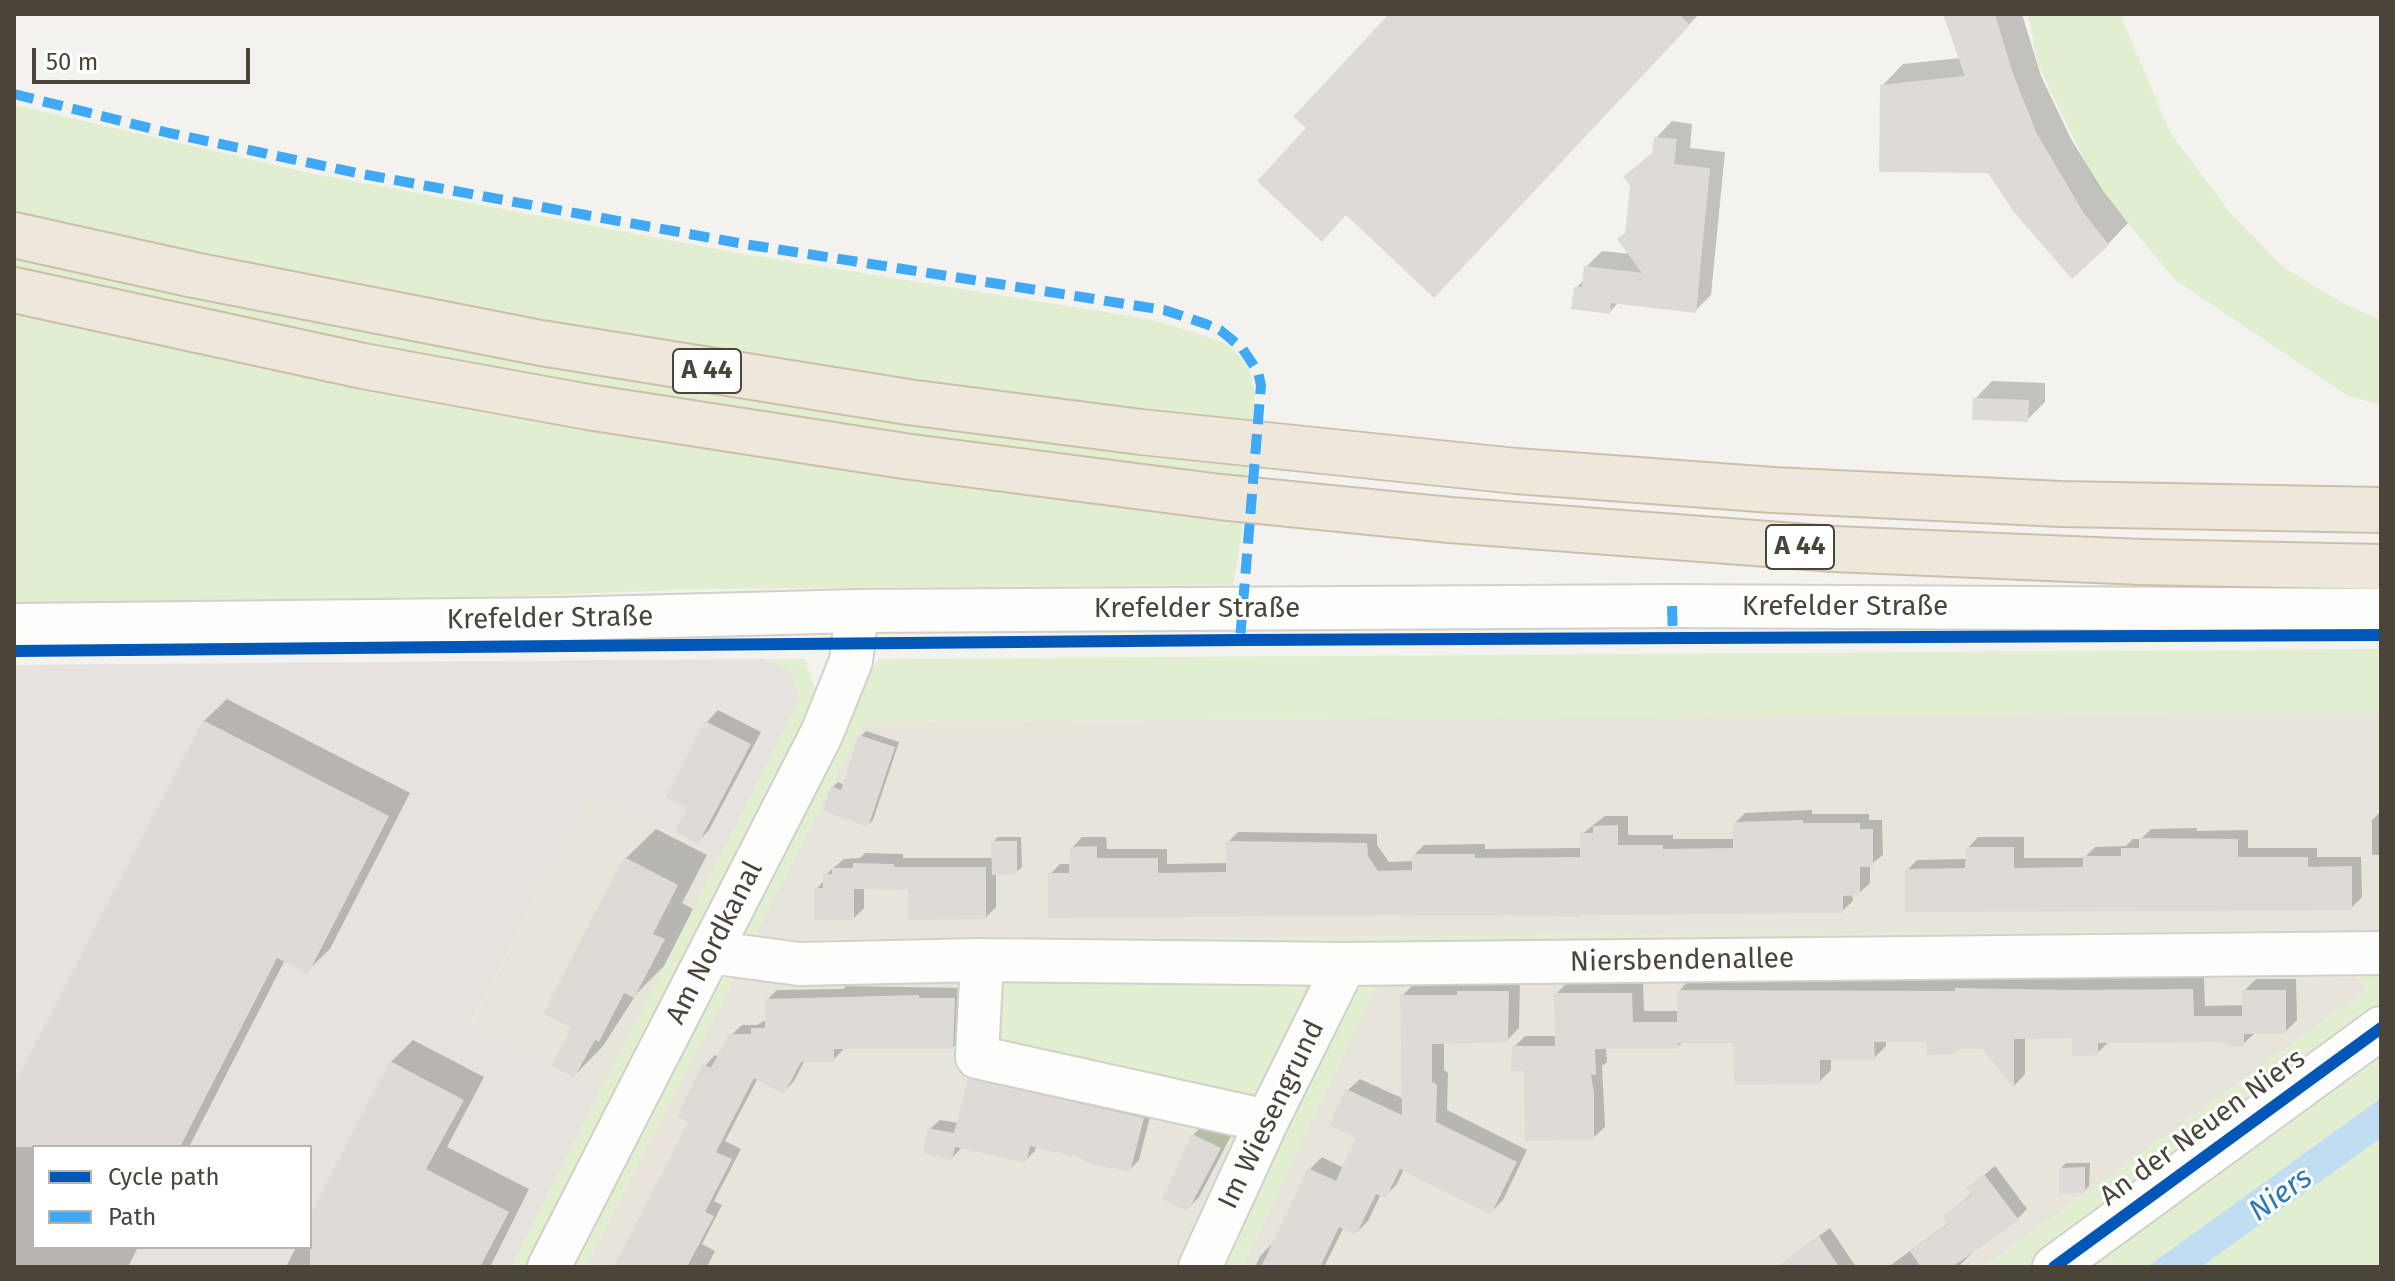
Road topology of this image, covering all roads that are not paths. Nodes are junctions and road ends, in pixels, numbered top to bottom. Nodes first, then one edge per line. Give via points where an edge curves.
1 (14, 235) edge
2 (20, 292) edge
3 (2381, 510) edge
4 (2381, 567) edge
5 (2381, 610) edge
6 (857, 611) junction
7 (14, 625) edge
8 (710, 952) junction
9 (2381, 953) edge
10 (982, 960) junction
11 (1345, 964) junction
12 (2381, 1028) edge
13 (1267, 1121) junction
14 (549, 1267) edge
15 (1200, 1267) edge
16 (2054, 1267) edge

1 - 3 highway, A 44 via 541,343 908,402 1224,442 1501,470 1838,494
2 - 4 highway, A 44 via 363,366 588,407 1220,497 1511,526 1834,549
5 - 6 street, Krefelder Straße via 1656,606
6 - 7 street, Krefelder Straße
6 - 8 street, Am Nordkanal via 855,643 837,697
8 - 10 street, Niersbendenallee via 799,964
8 - 14 street, Am Nordkanal
9 - 11 street, Niersbendenallee
10 - 11 street, Niersbendenallee
10 - 13 street via 977,1057
11 - 13 street, Im Wiesengrund
12 - 16 street, An der Neuen Niers
13 - 15 street, Im Wiesengrund

